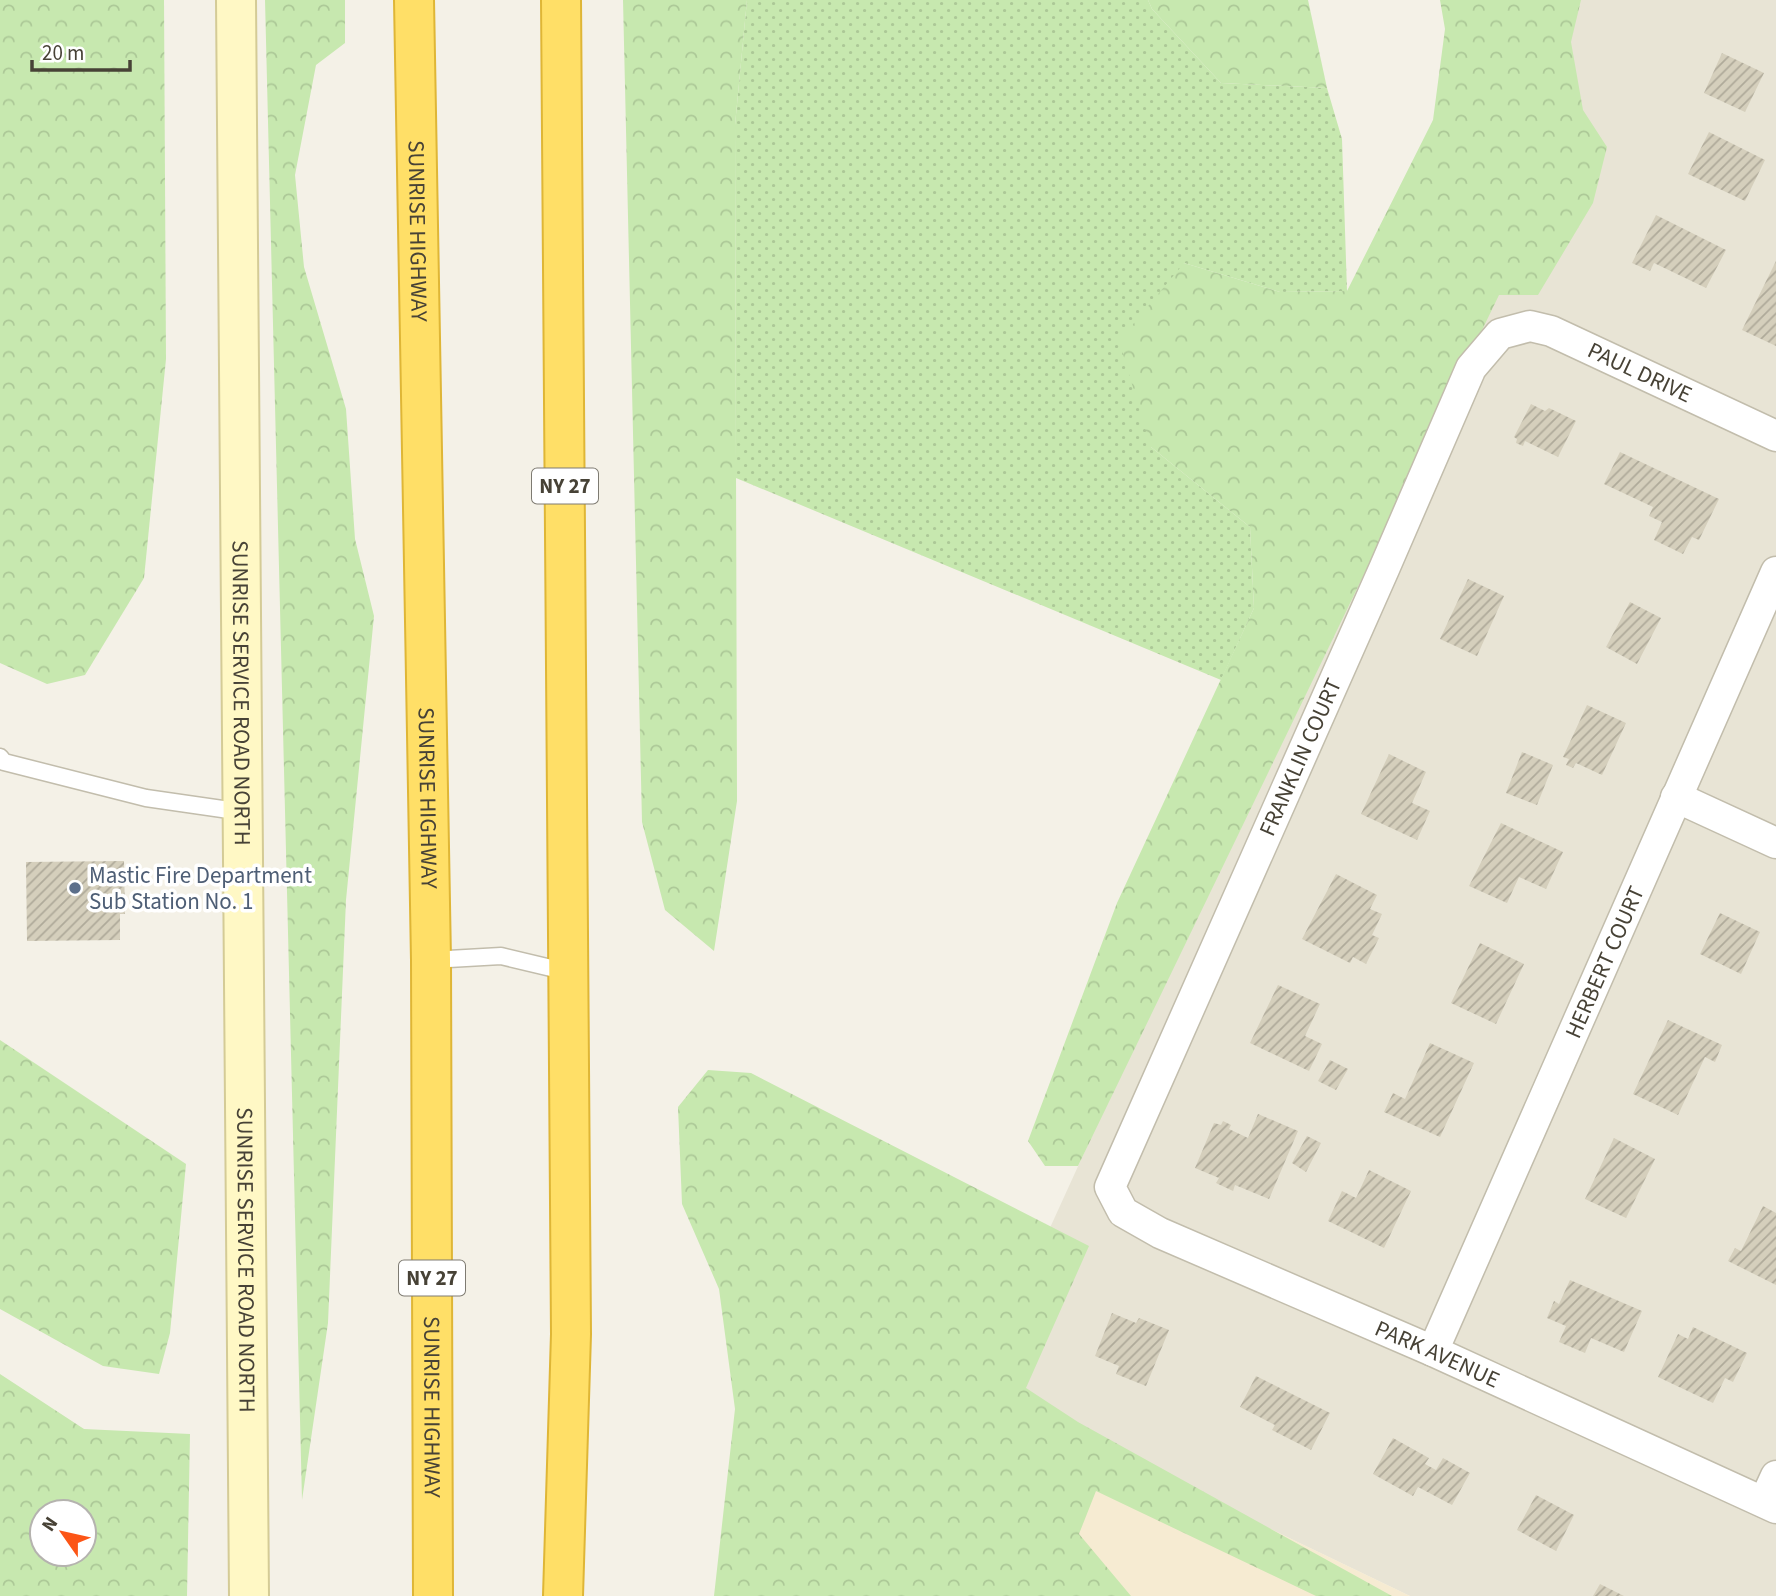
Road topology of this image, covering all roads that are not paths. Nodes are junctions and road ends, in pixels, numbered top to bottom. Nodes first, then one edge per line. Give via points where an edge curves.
1 (236, 0) edge
2 (414, 0) edge
3 (561, 0) edge
4 (1500, 334) joint
5 (1776, 436) edge
6 (1776, 572) edge
7 (0, 757) edge
8 (1676, 797) junction
9 (243, 812) junction
10 (1776, 843) edge
11 (431, 960) junction
12 (568, 972) junction
13 (1110, 1186) joint
14 (1433, 1351) junction
15 (1772, 1495) edge
16 (249, 1596) edge
17 (433, 1596) edge
18 (563, 1596) edge

1 - 9 street, SUNRISE SERVICE ROAD NORTH
2 - 11 highway, SUNRISE HIGHWAY / NY 27
3 - 12 highway, NY 27
4 - 5 street, PAUL DRIVE via 1530,326 1551,331
4 - 13 street, FRANKLIN COURT via 1471,368
6 - 8 street, HERBERT COURT
7 - 9 lane via 4,762 146,798
8 - 10 street
8 - 14 street, HERBERT COURT
9 - 16 street, SUNRISE SERVICE ROAD NORTH
11 - 12 lane via 500,956
11 - 17 highway, SUNRISE HIGHWAY / NY 27
12 - 18 highway, NY 27 via 570,1334
13 - 14 street, PARK AVENUE via 1123,1212 1160,1233
14 - 15 street, PARK AVENUE

